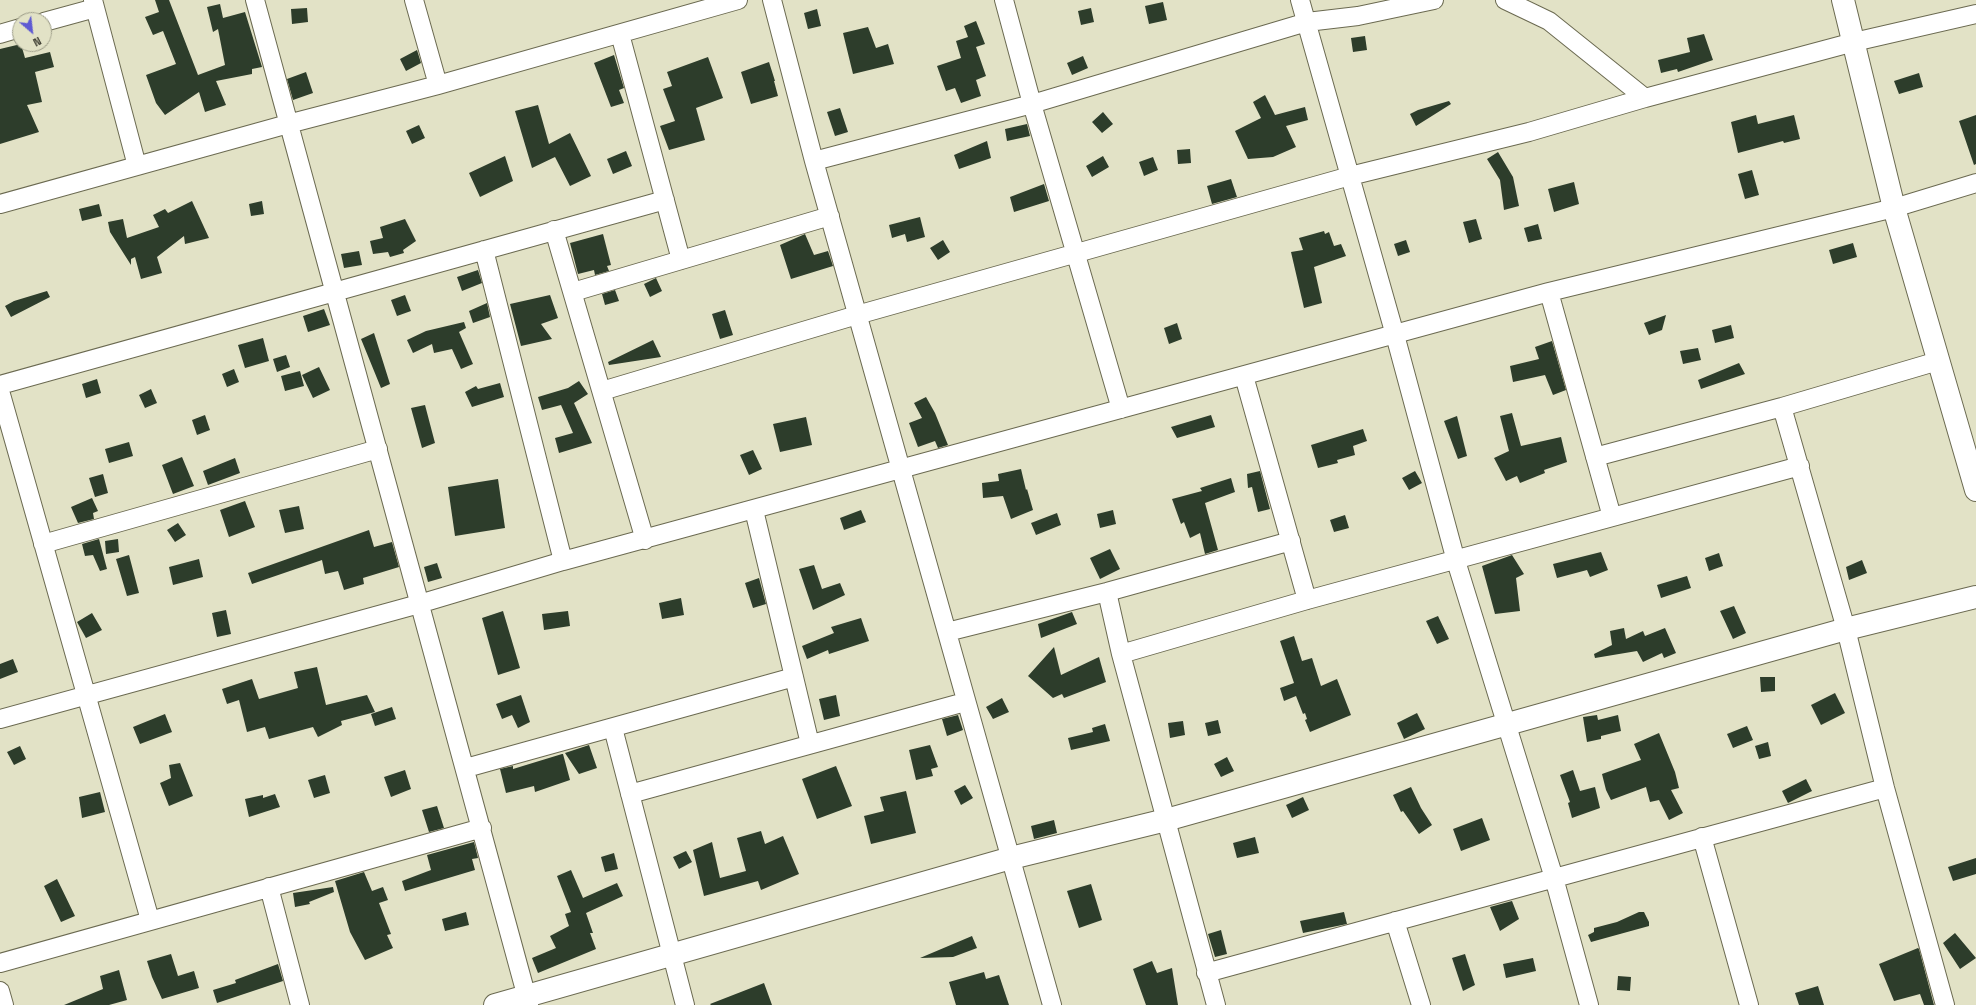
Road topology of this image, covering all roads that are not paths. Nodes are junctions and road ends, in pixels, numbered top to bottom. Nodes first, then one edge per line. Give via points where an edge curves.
1 (254, 0) edge
2 (414, 0) edge
3 (738, 0) edge
4 (772, 0) edge
5 (1004, 0) edge
6 (1300, 0) edge
7 (1434, 0) edge
8 (1506, 0) edge
9 (1843, 0) edge
10 (94, 4) edge
11 (1976, 14) edge
12 (52, 19) edge
13 (1307, 22) junction
14 (12, 30) edge
15 (0, 34) edge
16 (620, 34) junction
17 (1854, 42) junction
18 (438, 85) junction
19 (1645, 98) junction
20 (1032, 104) junction
21 (288, 124) junction
22 (814, 161) junction
23 (137, 166) junction
24 (1350, 176) junction
25 (1976, 183) edge
26 (665, 200) junction
27 (0, 204) edge
28 (1894, 208) junction
29 (830, 216) junction
30 (554, 230) junction
31 (484, 250) junction
32 (1075, 254) junction
33 (681, 260) junction
34 (336, 291) junction
35 (573, 292) junction
36 (1549, 292) junction
37 (857, 315) junction
38 (1394, 335) junction
39 (1938, 361) junction
40 (1244, 376) junction
41 (0, 385) edge
42 (0, 391) edge
43 (602, 391) junction
44 (1782, 407) junction
45 (1121, 409) junction
46 (378, 449) junction
47 (1595, 457) junction
48 (1800, 466) junction
49 (900, 470) junction
50 (1976, 490) edge
51 (754, 510) junction
52 (1612, 517) junction
53 (645, 540) junction
54 (1291, 541) junction
55 (43, 544) junction
56 (563, 561) junction
57 (1456, 561) junction
58 (1107, 592) junction
59 (1976, 597) edge
60 (1307, 600) junction
61 (419, 604) junction
62 (1846, 629) junction
63 (947, 632) junction
64 (1121, 654) junction
65 (794, 677) junction
66 (86, 695) junction
67 (965, 702) junction
68 (0, 719) edge
69 (1507, 724) junction
70 (613, 728) junction
71 (810, 744) junction
72 (466, 768) junction
73 (1885, 788) junction
74 (630, 794) junction
75 (1166, 820) junction
76 (482, 828) junction
77 (1702, 837) junction
78 (1011, 858) junction
79 (1554, 878) junction
80 (269, 887) junction
81 (150, 920) junction
82 (1395, 921) junction
83 (672, 954) junction
84 (0, 963) edge
85 (1206, 973) junction
86 (0, 991) edge
87 (529, 1000) edge
88 (4, 1005) edge
89 (300, 1005) edge
90 (495, 1005) edge
91 (685, 1005) edge
92 (1052, 1005) edge
93 (1216, 1005) edge
94 (1421, 1005) edge
95 (1588, 1005) edge
96 (1748, 1005) edge
97 (1945, 1005) edge

1 - 21 street
2 - 18 street
3 - 16 street
4 - 22 street
5 - 20 street
6 - 13 street
7 - 13 street via 1358,16
8 - 19 street via 1549,21
9 - 17 street
10 - 12 street
10 - 23 street
11 - 17 street
13 - 20 street
13 - 24 street
14 - 15 street
16 - 18 street
16 - 26 street
17 - 19 street
17 - 28 street
18 - 21 street
19 - 24 street via 1529,132
20 - 22 street
20 - 32 street
21 - 23 street
21 - 34 street
22 - 29 street
23 - 27 street
24 - 32 street
24 - 38 street
25 - 28 street
26 - 30 street
26 - 33 street
28 - 36 street
28 - 39 street
29 - 33 street
29 - 37 street
30 - 31 street
30 - 35 street
31 - 34 street
31 - 56 street
32 - 37 street
32 - 45 street
33 - 35 street
34 - 41 street
34 - 46 street
35 - 43 street
36 - 38 street
36 - 47 street
37 - 43 street
37 - 49 street
38 - 40 street
38 - 57 street
39 - 44 street
39 - 50 street
40 - 45 street
40 - 54 street
42 - 55 street
43 - 53 street
44 - 47 street
44 - 48 street
45 - 49 street
46 - 55 street
46 - 61 street
47 - 52 street
48 - 52 street
48 - 62 street
49 - 51 street
49 - 63 street
51 - 53 street
51 - 65 street
52 - 57 street
53 - 56 street
54 - 58 street
54 - 60 street
55 - 66 street
56 - 61 street
57 - 60 street
57 - 69 street
58 - 63 street
58 - 64 street
59 - 62 street
60 - 64 street
61 - 66 street
61 - 72 street
62 - 69 street
62 - 73 street
63 - 67 street
64 - 75 street
65 - 70 street
65 - 71 street
66 - 68 street
66 - 81 street
67 - 71 street
67 - 78 street
69 - 75 street
69 - 79 street
70 - 72 street
70 - 74 street
71 - 74 street
72 - 76 street
73 - 77 street
73 - 97 street
74 - 83 street
75 - 78 street
75 - 85 street
76 - 80 street
76 - 87 street
77 - 79 street
77 - 96 street
78 - 83 street
78 - 92 street
79 - 82 street
79 - 95 street
80 - 81 street
80 - 89 street
81 - 84 street
82 - 85 street
82 - 94 street
83 - 87 street
83 - 91 street
85 - 93 street
86 - 88 street
87 - 90 street

